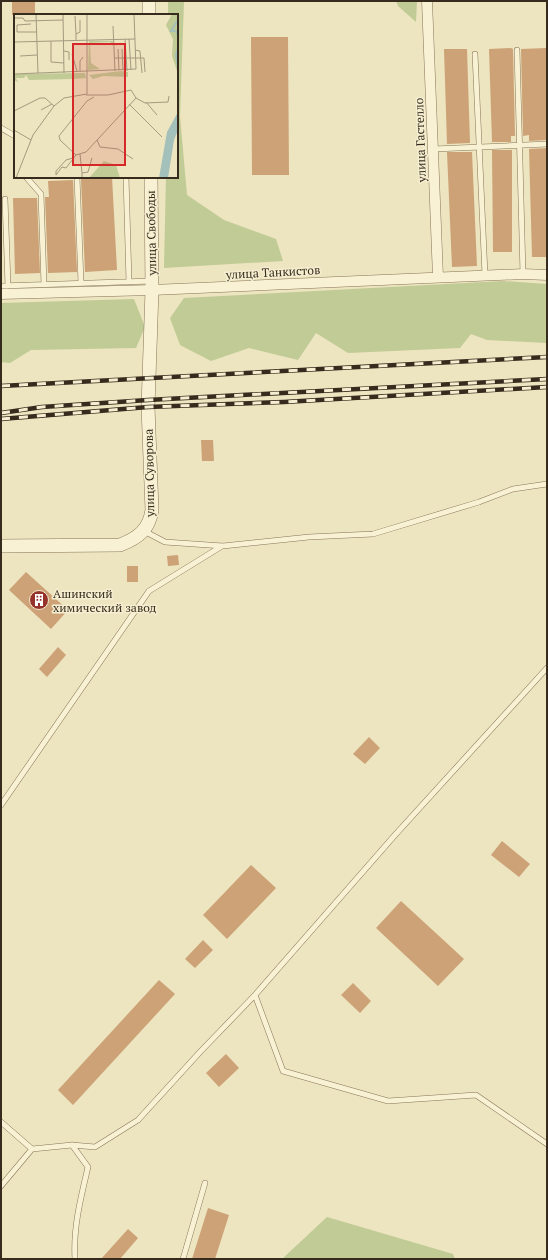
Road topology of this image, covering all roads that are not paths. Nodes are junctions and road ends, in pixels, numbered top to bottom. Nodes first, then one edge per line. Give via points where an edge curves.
1 (149, 1) edge
2 (427, 1) edge
3 (149, 14) edge
4 (517, 50) dead end
5 (475, 54) dead end
6 (1, 128) edge
7 (14, 135) edge
8 (547, 144) edge
9 (518, 146) junction
10 (478, 147) junction
11 (434, 148) junction
12 (27, 178) edge
13 (77, 178) edge
14 (126, 178) edge
15 (151, 178) edge
16 (5, 199) dead end
17 (523, 274) junction
18 (485, 275) junction
19 (547, 275) edge
20 (438, 277) junction
21 (129, 282) junction
22 (81, 283) junction
23 (44, 285) junction
24 (152, 285) junction
25 (1, 286) edge
26 (8, 286) junction
27 (1, 294) edge
28 (547, 484) edge
29 (144, 531) junction
30 (1, 546) edge
31 (223, 546) junction
32 (547, 668) edge
33 (1, 805) edge
34 (255, 995) junction
35 (1, 1122) edge
36 (547, 1144) edge
37 (72, 1145) junction
38 (32, 1149) junction
39 (205, 1183) dead end
40 (1, 1186) edge
41 (75, 1259) edge
42 (183, 1259) edge

1 - 3 street
2 - 11 street, улица Гастелло
4 - 9 lane
5 - 10 lane
6 - 7 lane
8 - 9 lane
9 - 10 lane
9 - 17 lane
10 - 11 lane
10 - 18 lane
11 - 20 street, улица Гастелло
12 - 23 lane via 41,194
13 - 22 lane
14 - 21 lane
15 - 24 street, улица Свободы
16 - 26 lane
17 - 18 street, улица Танкистов
17 - 19 street, улица Танкистов
18 - 20 street, улица Танкистов
20 - 24 street, улица Танкистов
21 - 22 lane
21 - 24 lane
22 - 23 lane
23 - 26 lane
24 - 27 street, улица Танкистов
24 - 29 street, улица Суворова via 148,408 152,510 150,522
25 - 26 lane
28 - 31 lane via 513,489 373,534 309,537
29 - 30 street, улица Суворова via 120,545
29 - 31 lane via 165,542
31 - 33 lane via 149,591
32 - 34 lane via 395,835
34 - 36 lane via 283,1070 388,1101 476,1095
34 - 37 lane via 138,1120 95,1147
35 - 38 lane
37 - 38 lane
37 - 41 lane via 88,1166 74,1240
38 - 40 lane
39 - 42 lane

